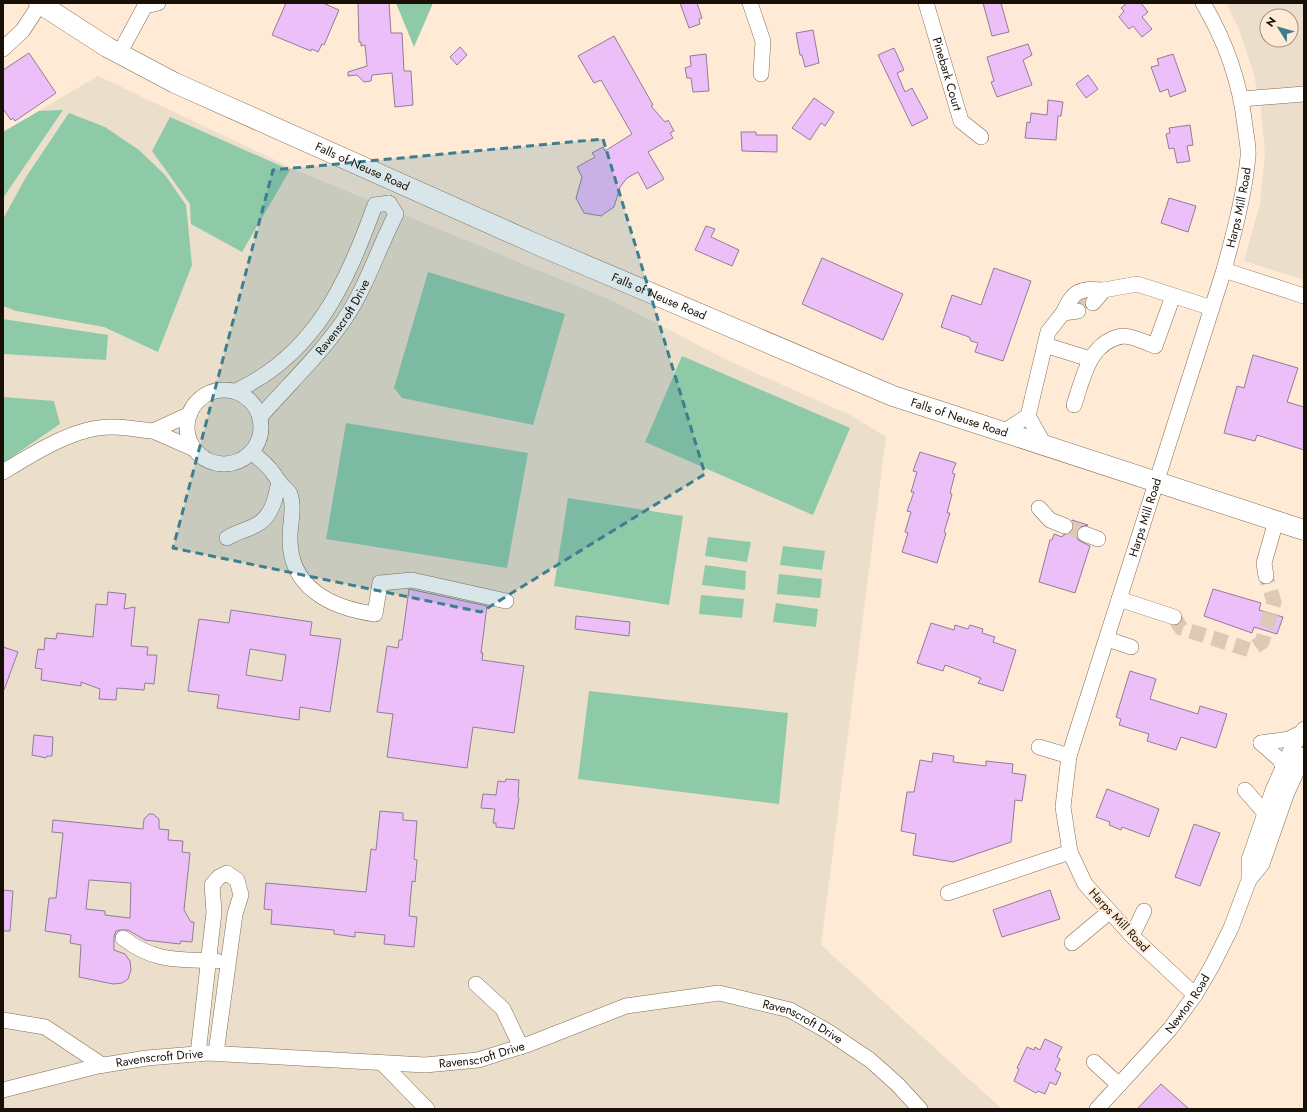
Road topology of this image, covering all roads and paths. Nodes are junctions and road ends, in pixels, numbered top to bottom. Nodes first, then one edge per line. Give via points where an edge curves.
1 (40, 3) edge
2 (750, 3) edge
3 (926, 3) edge
4 (1203, 3) edge
5 (149, 4) edge
6 (3, 49) edge
7 (119, 54) junction
8 (761, 74) dead end
9 (1304, 94) edge
10 (1242, 99) junction
11 (981, 137) dead end
12 (399, 181) junction
13 (389, 203) junction
14 (1224, 270) junction
15 (1104, 290) junction
16 (1173, 296) junction
17 (1304, 296) edge
18 (1092, 300) tunnel mouth
19 (1212, 308) junction
20 (1044, 345) junction
21 (291, 354) junction
22 (1090, 359) junction
23 (305, 368) junction
24 (236, 391) junction
25 (1074, 405) dead end
26 (190, 414) junction
27 (1028, 416) junction
28 (260, 417) junction
29 (153, 431) junction
30 (1004, 432) junction
31 (1045, 446) junction
32 (194, 449) junction
33 (251, 452) junction
34 (3, 472) edge
35 (279, 481) junction
36 (1157, 482) junction
37 (1039, 508) dead end
38 (1276, 521) junction
39 (1065, 526) tunnel mouth
40 (1304, 530) edge
41 (227, 538) dead end
42 (1266, 576) tunnel mouth
43 (1119, 599) junction
44 (506, 602) dead end
45 (1174, 617) tunnel mouth
46 (1107, 639) junction
47 (1131, 647) dead end
48 (1302, 731) edge
49 (1039, 747) dead end
50 (1304, 755) edge
51 (1069, 756) junction
52 (1283, 765) junction
53 (1273, 790) junction
54 (1265, 813) junction
55 (1070, 852) junction
56 (1249, 880) junction
57 (948, 893) dead end
58 (1144, 911) dead end
59 (1109, 912) junction
60 (1132, 936) junction
61 (123, 938) dead end
62 (1072, 943) dead end
63 (208, 961) junction
64 (228, 962) junction
65 (476, 984) dead end
66 (1195, 996) junction
67 (3, 1020) edge
68 (521, 1047) junction
69 (216, 1053) junction
70 (198, 1054) junction
71 (382, 1062) junction
72 (1094, 1062) dead end
73 (102, 1065) junction
74 (1120, 1085) junction
75 (3, 1090) edge
76 (427, 1109) edge
77 (920, 1109) edge
78 (1097, 1109) edge

1 - 6 street via 23,30
1 - 7 main road, Falls of Neuse Road
2 - 8 street via 763,41
3 - 11 street, Pinebark Court via 961,122
4 - 10 street, Harps Mill Road via 1232,62
5 - 7 street
7 - 12 main road, Falls of Neuse Road via 189,89
9 - 10 street
10 - 14 street, Harps Mill Road via 1248,155 1242,204
12 - 13 street
12 - 30 main road, Falls of Neuse Road via 538,245 893,396
13 - 21 street, Ravenscroft Drive via 375,205 339,289 319,322
13 - 23 street, Ravenscroft Drive via 396,214 368,277 343,321
14 - 17 street
14 - 19 street, Harps Mill Road
15 - 16 street via 1137,284
15 - 18 street
15 - 20 street via 1086,289 1071,297 1072,310 1048,332
16 - 19 street
16 - 22 street via 1155,346 1124,336 1106,343
19 - 36 street, Harps Mill Road
20 - 22 street
20 - 27 street
21 - 23 street
21 - 24 street, Ravenscroft Drive via 259,380
22 - 25 street
23 - 28 street, Ravenscroft Drive
24 - 26 street, Ravenscroft Drive via 214,391 204,396
24 - 28 street via 247,397
26 - 29 street, Ravenscroft Drive
26 - 32 street via 187,426
27 - 30 street
27 - 31 street
28 - 33 street via 261,430 258,442
29 - 32 street
29 - 34 street via 112,426 79,432
30 - 31 main road, Falls of Neuse Road
31 - 36 main road, Falls of Neuse Road
32 - 33 street via 216,463 229,463
33 - 35 street via 267,465
35 - 41 street via 274,503 263,520
35 - 44 street via 289,493 293,504 291,552 298,572 314,593 333,604 375,614 380,583 412,580
36 - 38 main road, Falls of Neuse Road
36 - 43 street, Harps Mill Road
37 - 39 street via 1050,520
38 - 40 main road, Falls of Neuse Road
38 - 42 street via 1264,563
43 - 45 street
43 - 46 street, Harps Mill Road
46 - 47 street
46 - 51 street, Harps Mill Road
48 - 52 street, Newton Road
48 - 52 street via 1289,739 1261,744
49 - 51 street
50 - 56 street, Newton Road via 1286,795 1262,864
51 - 55 street, Harps Mill Road via 1063,807
52 - 53 street, Newton Road
53 - 54 street, Newton Road
53 - 54 street via 1245,790
54 - 56 street, Newton Road via 1249,860
55 - 57 street
55 - 59 street, Harps Mill Road via 1085,884
56 - 66 street, Newton Road via 1222,947
58 - 60 street
59 - 60 street, Harps Mill Road
59 - 62 street
60 - 66 street, Harps Mill Road
61 - 63 street via 136,949 151,955
63 - 64 street
63 - 64 street via 214,912 212,885 227,873 237,880 241,895 235,914
63 - 70 street
64 - 69 street
65 - 68 street via 503,1009
66 - 74 street, Newton Road
67 - 73 street via 45,1027
68 - 71 street, Ravenscroft Drive via 478,1060 425,1065
68 - 77 street, Ravenscroft Drive via 626,1006 720,993 790,1010 827,1031 870,1060
69 - 70 street, Ravenscroft Drive
69 - 71 street, Ravenscroft Drive
70 - 73 street, Ravenscroft Drive
71 - 76 street
72 - 74 street
73 - 75 street, Ravenscroft Drive
74 - 78 street, Newton Road

